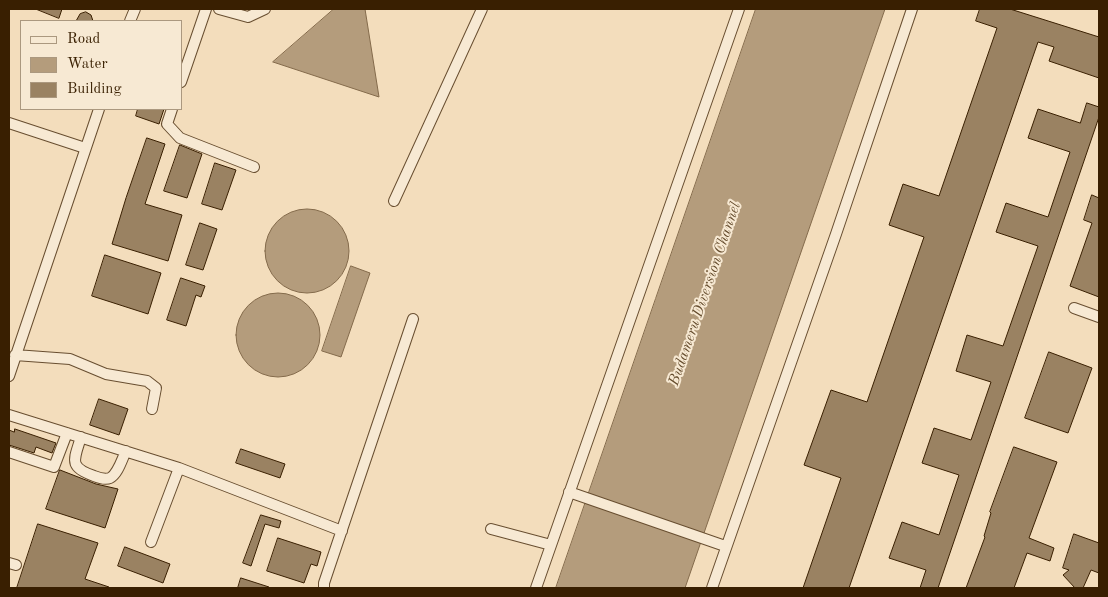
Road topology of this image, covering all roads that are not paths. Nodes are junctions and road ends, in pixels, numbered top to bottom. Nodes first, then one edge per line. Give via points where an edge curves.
1 (206, 9) edge
2 (219, 9) edge
3 (264, 9) edge
4 (482, 9) edge
5 (739, 9) edge
6 (912, 9) edge
7 (182, 79) edge
8 (99, 110) edge
9 (172, 110) edge
10 (9, 123) edge
11 (85, 148) junction
12 (254, 167) dead end
13 (394, 201) dead end
14 (1074, 308) dead end
15 (1099, 317) edge
16 (413, 319) dead end
17 (15, 355) junction
18 (9, 376) edge
19 (152, 409) dead end
20 (9, 415) edge
21 (67, 433) junction
22 (82, 437) junction
23 (126, 451) junction
24 (9, 452) edge
25 (179, 468) junction
26 (573, 493) junction
27 (491, 529) dead end
28 (342, 531) junction
29 (151, 542) dead end
30 (551, 545) junction
31 (725, 546) junction
32 (324, 588) edge
33 (536, 588) edge
34 (712, 588) edge

1 - 7 lane
2 - 3 lane via 248,17
4 - 13 lane
5 - 26 lane
6 - 31 lane
8 - 11 lane
9 - 12 lane via 167,124 180,138
10 - 11 lane
11 - 17 lane
14 - 15 lane
16 - 28 lane
17 - 18 lane
17 - 19 lane via 70,358 106,374 147,381 156,388
20 - 21 lane
21 - 22 lane
21 - 24 lane via 54,467
22 - 23 lane
22 - 23 lane via 75,464 80,471 101,479 110,478 116,472
23 - 25 lane
25 - 28 lane
25 - 29 lane
26 - 30 lane
26 - 31 lane
27 - 30 lane
28 - 32 lane
30 - 33 lane
31 - 34 lane

